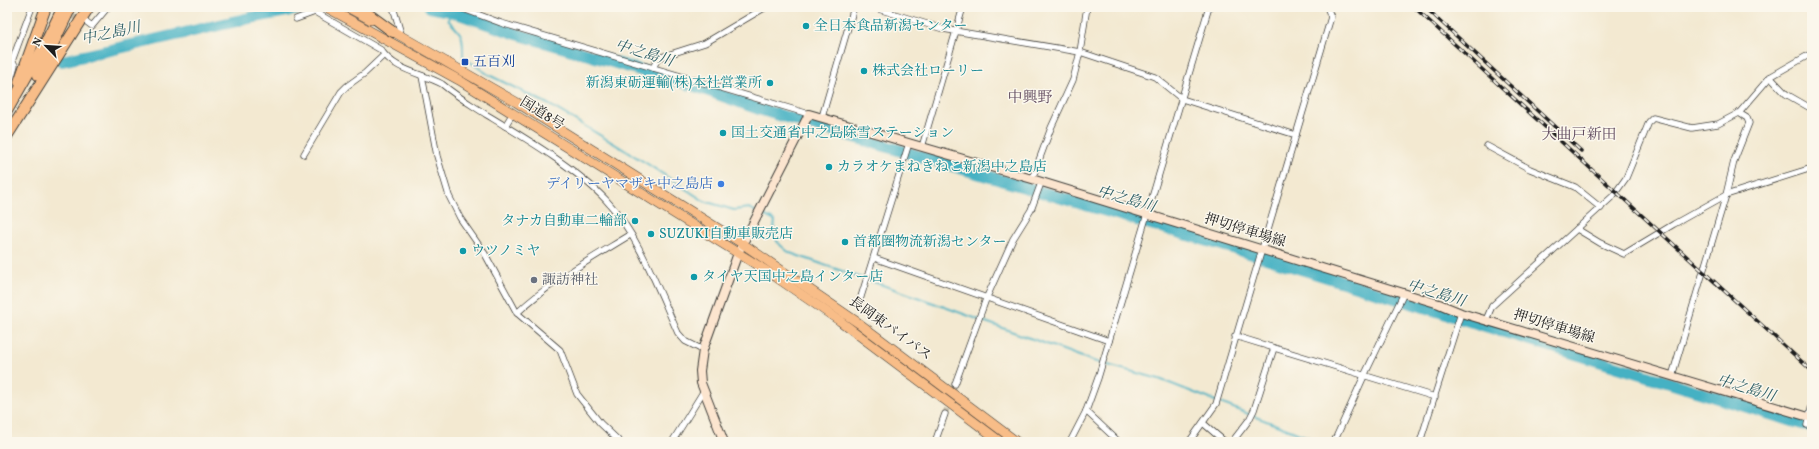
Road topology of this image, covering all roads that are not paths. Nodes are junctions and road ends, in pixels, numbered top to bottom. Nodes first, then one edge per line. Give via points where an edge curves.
1 (32, 7) edge
2 (46, 7) edge
3 (63, 7) edge
4 (71, 7) edge
5 (89, 7) edge
6 (108, 7) edge
7 (301, 7) edge
8 (347, 7) edge
9 (359, 7) edge
10 (393, 7) edge
11 (458, 7) edge
12 (766, 7) edge
13 (854, 7) edge
14 (872, 7) edge
15 (963, 7) edge
16 (1087, 7) edge
17 (1209, 7) edge
18 (1327, 7) edge
19 (330, 9) edge
20 (315, 12) junction
21 (84, 20) tunnel mouth
22 (296, 20) dead end
23 (956, 31) junction
24 (393, 32) junction
25 (402, 37) junction
26 (1080, 52) junction
27 (1812, 53) edge
28 (384, 54) junction
29 (653, 68) junction
30 (422, 76) junction
31 (1770, 77) junction
32 (7, 84) edge
33 (1182, 99) junction
34 (1812, 108) edge
35 (8, 109) edge
36 (513, 113) junction
37 (1739, 113) junction
38 (809, 114) junction
39 (822, 117) junction
40 (16, 120) junction
41 (505, 126) junction
42 (1296, 135) junction
43 (7, 136) edge
44 (908, 143) junction
45 (1486, 146) dead end
46 (922, 147) junction
47 (304, 154) dead end
48 (1812, 168) edge
49 (1032, 180) junction
50 (1041, 182) junction
51 (1726, 195) junction
52 (1601, 208) junction
53 (1146, 217) junction
54 (1577, 229) junction
55 (630, 235) junction
56 (743, 244) junction
57 (1261, 249) junction
58 (738, 253) junction
59 (874, 258) junction
60 (1404, 293) junction
61 (986, 299) junction
62 (860, 300) dead end
63 (517, 313) junction
64 (1461, 313) junction
65 (1486, 320) junction
66 (1236, 336) junction
67 (1109, 341) junction
68 (1274, 348) junction
69 (703, 350) junction
70 (1364, 376) junction
71 (1672, 376) junction
72 (955, 384) tunnel mouth
73 (704, 392) junction
74 (1435, 397) junction
75 (1812, 404) edge
76 (1086, 411) junction
77 (945, 414) tunnel mouth
78 (1809, 420) edge
79 (1203, 423) junction
80 (620, 442) edge
81 (672, 442) edge
82 (724, 442) edge
83 (935, 442) edge
84 (1000, 442) edge
85 (1017, 442) edge
86 (1070, 442) edge
87 (1119, 442) edge
88 (1189, 442) edge
89 (1226, 442) edge
90 (1232, 442) edge
91 (1334, 442) edge
92 (1420, 442) edge

1 - 32 street via 12,61 15,65
2 - 35 highway
3 - 35 highway
4 - 40 highway
5 - 40 highway
6 - 21 street via 92,26
7 - 20 street
8 - 24 highway, 国道8号
9 - 24 highway
10 - 25 street
11 - 29 street via 501,23
12 - 29 street via 705,43 658,58
13 - 39 street
14 - 23 street
15 - 23 street
16 - 26 street
17 - 33 street
18 - 42 street via 1331,17
19 - 36 highway, 国道8号
20 - 22 street
20 - 28 street
23 - 26 street
23 - 46 street
24 - 25 highway, 国道8号
25 - 56 highway, 国道8号 via 516,102
26 - 33 street via 1155,77
26 - 49 street via 1073,80 1051,128
27 - 31 street
28 - 30 street via 405,69
28 - 47 street via 341,92
29 - 38 street
30 - 41 street via 430,77 442,84
30 - 63 street via 437,156 449,196
31 - 34 street via 1786,94
31 - 37 street
33 - 42 street
33 - 53 street
36 - 41 street
36 - 58 highway, 国道8号
37 - 51 street via 1749,123 1734,161
37 - 52 street via 1718,124 1692,128 1653,118 1649,122 1626,178
38 - 39 main road, 押切停車場線
38 - 56 main road
39 - 44 main road, 押切停車場線
40 - 43 highway
41 - 55 street via 593,187 607,201
42 - 57 street
44 - 46 main road, 押切停車場線
44 - 59 street
45 - 52 street via 1530,169 1575,187
46 - 49 main road, 押切停車場線
48 - 51 street
49 - 50 main road, 押切停車場線
50 - 53 main road, 押切停車場線
50 - 61 street via 1031,210 1013,239
51 - 54 street via 1624,254
51 - 71 street
52 - 54 street
53 - 57 main road, 押切停車場線
53 - 67 street
54 - 65 street via 1492,306
55 - 63 street via 559,278
55 - 69 street via 649,269 678,333 685,341
56 - 58 main road
56 - 85 highway, 長岡東バイパス via 860,324
57 - 60 main road, 押切停車場線
57 - 66 street
58 - 69 main road
58 - 84 highway, 長岡東バイパス via 840,321
59 - 61 street
59 - 62 street
60 - 64 main road, 押切停車場線
60 - 70 street
61 - 67 street
61 - 72 street
63 - 80 street via 560,350 577,394 600,423
64 - 65 main road, 押切停車場線
64 - 74 street
65 - 71 main road, 押切停車場線
66 - 68 street
66 - 79 street via 1216,404
67 - 76 street
68 - 70 street
68 - 90 street via 1254,410
69 - 73 main road via 700,371
70 - 74 street
70 - 91 street
71 - 78 main road, 押切停車場線
73 - 81 street
73 - 82 main road
74 - 92 street
75 - 78 street
76 - 86 street
76 - 87 street
77 - 83 street
79 - 88 street
79 - 89 street

